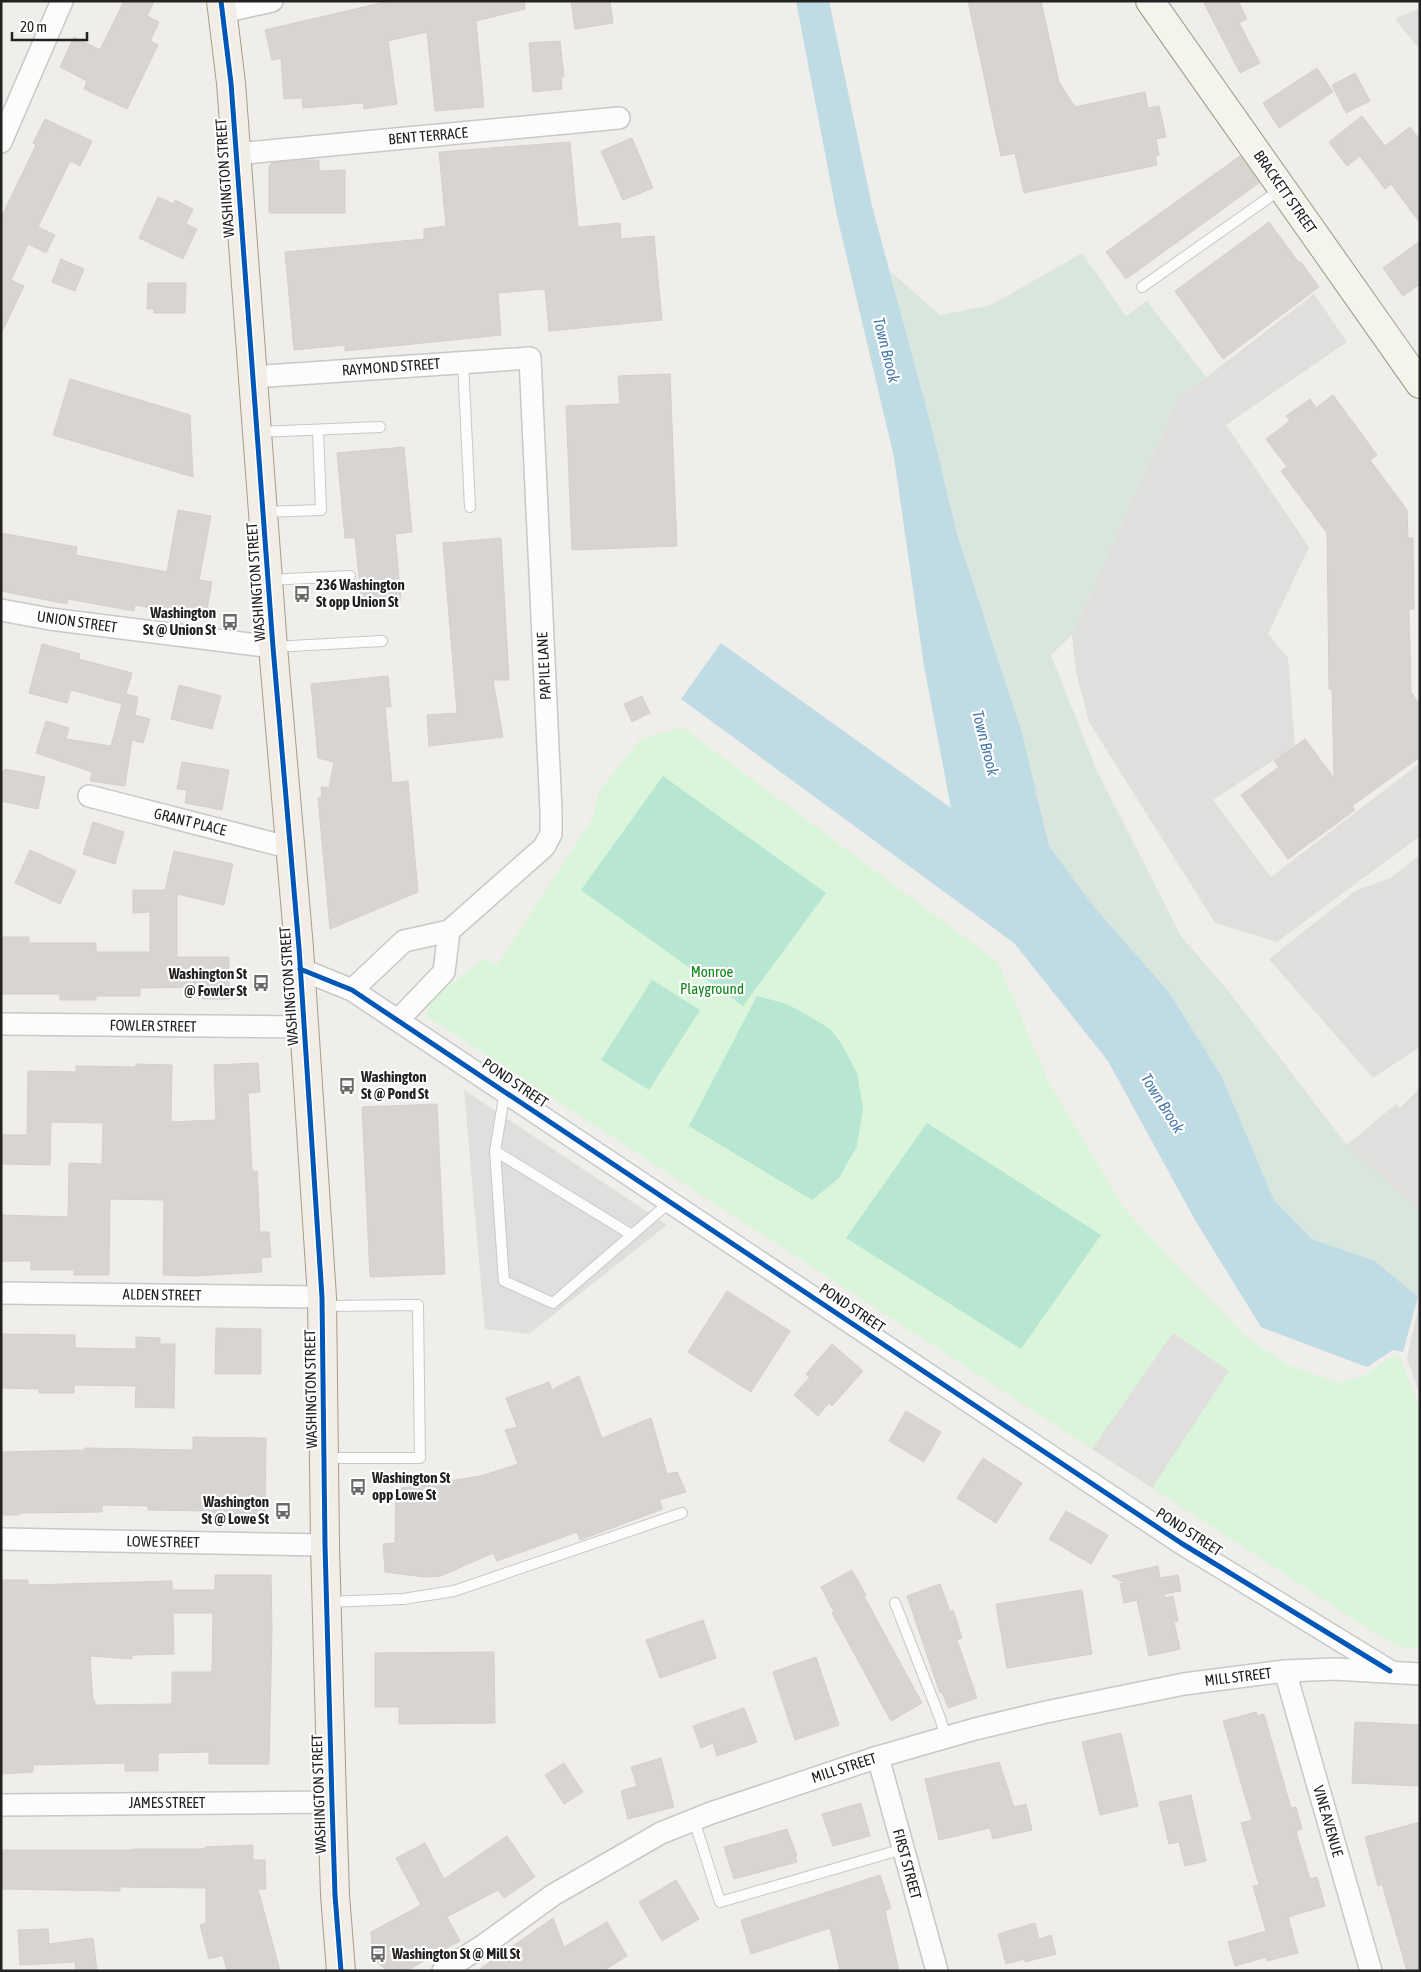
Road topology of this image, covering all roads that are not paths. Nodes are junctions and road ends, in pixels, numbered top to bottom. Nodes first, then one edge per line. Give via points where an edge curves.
1 (62, 1) edge
2 (272, 1) edge
3 (1150, 1) edge
4 (222, 6) edge
5 (619, 118) dead end
6 (1, 142) edge
7 (236, 154) junction
8 (1282, 188) junction
9 (1142, 287) dead end
10 (530, 358) joint
11 (463, 362) junction
12 (252, 377) junction
13 (1420, 384) edge
14 (380, 427) dead end
15 (318, 430) junction
16 (256, 432) junction
17 (470, 507) dead end
18 (263, 512) junction
19 (350, 576) dead end
20 (268, 580) junction
21 (1, 610) edge
22 (382, 641) dead end
23 (273, 647) junction
24 (89, 796) dead end
25 (291, 848) junction
26 (449, 931) junction
27 (300, 969) junction
28 (352, 990) junction
29 (398, 1020) junction
30 (1, 1024) edge
31 (304, 1028) junction
32 (505, 1091) junction
33 (495, 1151) junction
34 (670, 1202) junction
35 (632, 1235) junction
36 (1, 1293) edge
37 (322, 1302) junction
38 (324, 1458) junction
39 (682, 1513) dead end
40 (1, 1539) edge
41 (325, 1545) junction
42 (327, 1602) junction
43 (895, 1603) dead end
44 (1285, 1671) junction
45 (1390, 1671) junction
46 (1420, 1674) edge
47 (946, 1737) junction
48 (878, 1757) junction
49 (332, 1802) junction
50 (1, 1804) edge
51 (694, 1820) junction
52 (903, 1848) junction
53 (341, 1971) edge
54 (443, 1971) edge
55 (937, 1971) edge
56 (1370, 1971) edge

1 - 6 street
2 - 4 street
3 - 8 street, BRACKETT STREET
4 - 7 main road, WASHINGTON STREET
5 - 7 street, BENT TERRACE
7 - 12 main road, WASHINGTON STREET
8 - 9 lane
8 - 13 street, BRACKETT STREET
10 - 11 street, RAYMOND STREET
10 - 26 street, PAPILE LANE via 551,834 544,847
11 - 12 street, RAYMOND STREET
11 - 17 lane
12 - 16 main road, WASHINGTON STREET
14 - 15 lane
15 - 16 lane
15 - 18 lane via 321,510
16 - 18 main road, WASHINGTON STREET
18 - 20 main road, WASHINGTON STREET
19 - 20 lane
20 - 23 main road, WASHINGTON STREET
21 - 23 street, UNION STREET
22 - 23 lane
23 - 25 main road, WASHINGTON STREET
24 - 25 street, GRANT PLACE
25 - 27 main road, WASHINGTON STREET
26 - 28 street, PAPILE LANE via 404,941
26 - 29 street via 444,972
27 - 28 street, POND STREET
27 - 31 main road, WASHINGTON STREET
28 - 29 street, POND STREET
29 - 32 street, POND STREET
30 - 31 street, FOWLER STREET
31 - 37 main road, WASHINGTON STREET
32 - 33 lane
32 - 34 street, POND STREET
33 - 35 lane
33 - 35 lane via 504,1281 554,1304
34 - 35 lane
34 - 45 street, POND STREET via 1181,1543
36 - 37 street, ALDEN STREET
37 - 38 main road, WASHINGTON STREET
37 - 38 lane via 418,1305 420,1458
38 - 41 main road, WASHINGTON STREET
39 - 42 lane via 454,1591 403,1599
40 - 41 street, LOWE STREET
41 - 42 main road, WASHINGTON STREET
42 - 49 main road, WASHINGTON STREET
43 - 47 lane
44 - 45 street, POND STREET
44 - 47 street, MILL STREET via 1126,1695
44 - 56 street, VINE AVENUE
45 - 46 street, POND STREET
47 - 48 street, MILL STREET
48 - 51 street, MILL STREET
48 - 52 street, FIRST STREET
49 - 50 street, JAMES STREET
49 - 53 main road, WASHINGTON STREET
51 - 52 lane via 720,1902
51 - 54 street, MILL STREET via 661,1833 553,1895
52 - 55 street, FIRST STREET

